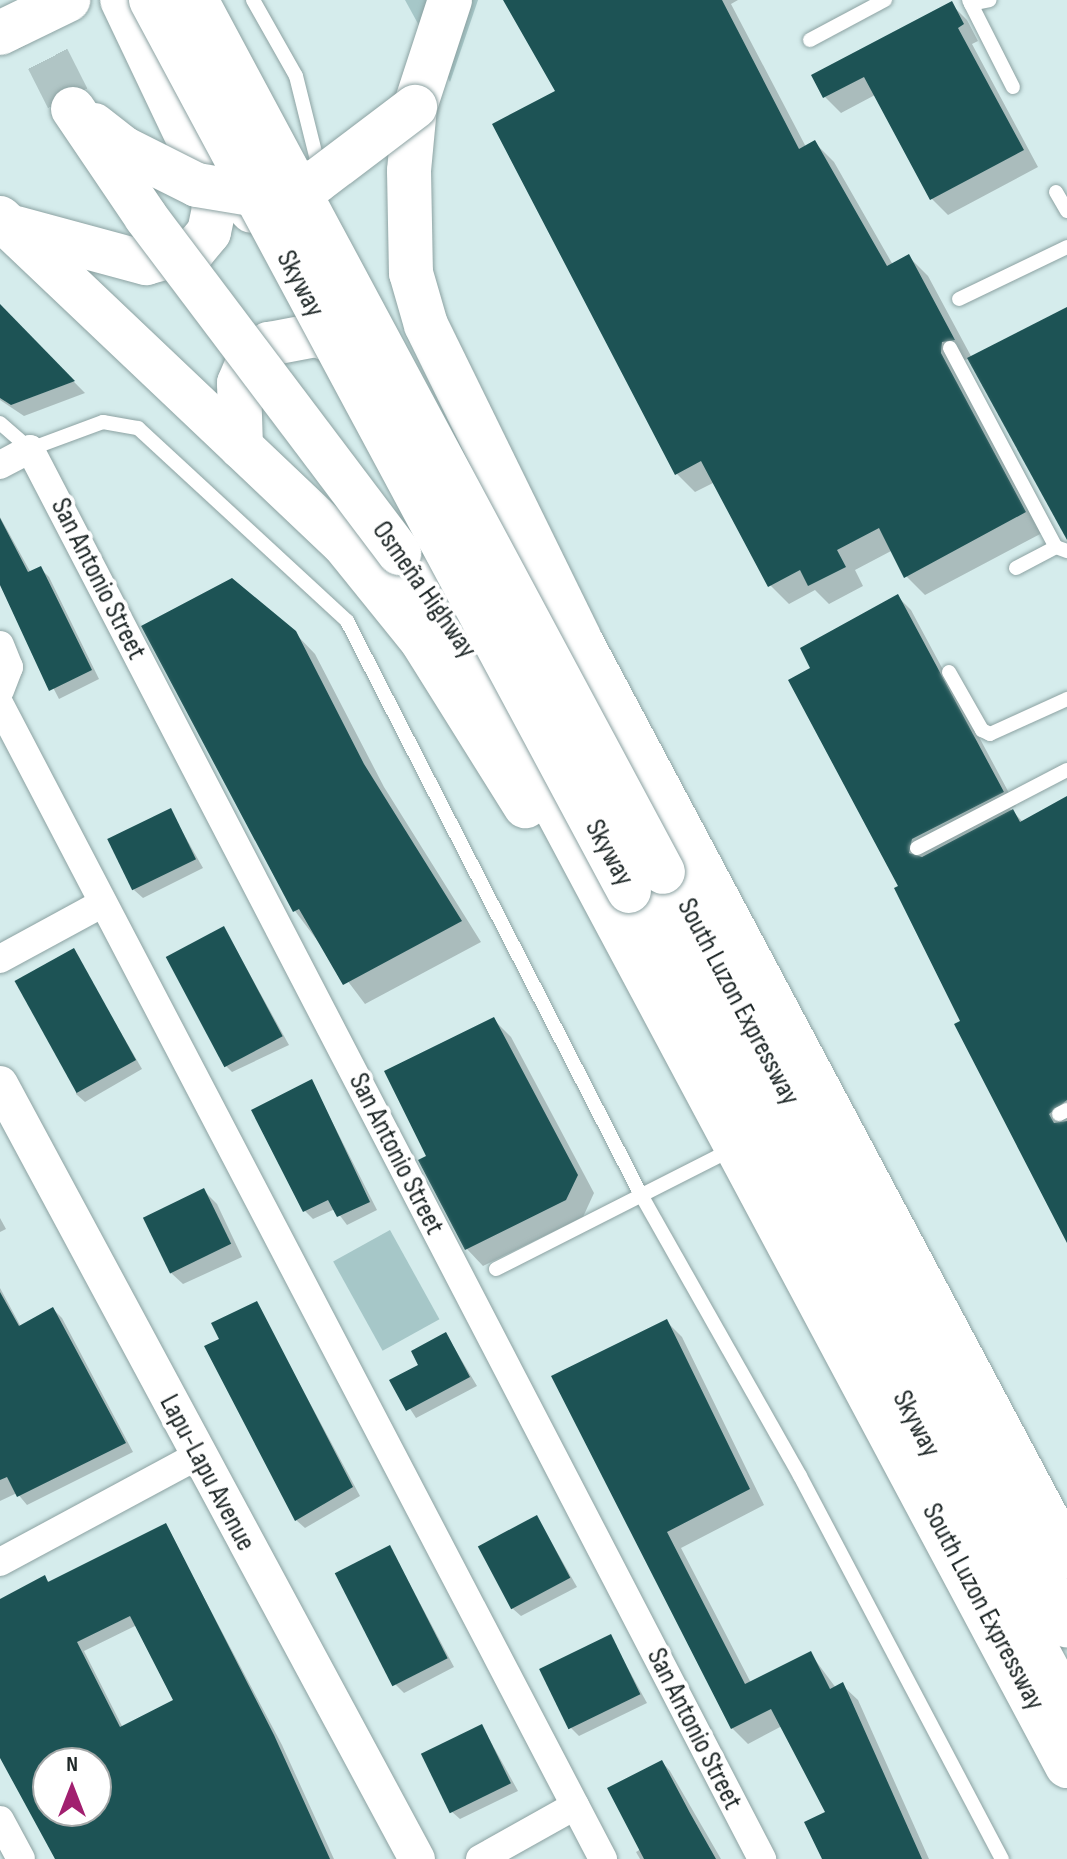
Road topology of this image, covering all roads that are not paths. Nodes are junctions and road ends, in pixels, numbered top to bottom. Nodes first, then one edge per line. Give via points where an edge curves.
1 (68, 0) edge
2 (122, 0) edge
3 (151, 0) edge
4 (196, 0) edge
5 (253, 0) edge
6 (450, 0) edge
7 (885, 0) edge
8 (990, 0) edge
9 (970, 2) edge
10 (0, 33) edge
11 (810, 40) dead end
12 (1013, 87) dead end
13 (415, 107) junction
14 (194, 142) junction
15 (1056, 192) dead end
16 (326, 197) dead end
17 (1067, 211) edge
18 (330, 212) dead end
19 (7, 223) edge
20 (1067, 247) edge
21 (342, 258) dead end
22 (959, 299) dead end
23 (950, 348) dead end
24 (362, 351) junction
25 (0, 423) edge
26 (241, 447) junction
27 (30, 449) junction
28 (0, 465) edge
29 (1062, 549) edge
30 (1016, 568) dead end
31 (0, 645) edge
32 (949, 672) dead end
33 (0, 690) edge
34 (1067, 699) edge
35 (0, 705) edge
36 (1067, 770) edge
37 (917, 848) dead end
38 (103, 903) junction
39 (0, 959) edge
40 (0, 1084) edge
41 (719, 1107) junction
42 (740, 1146) junction
43 (640, 1193) junction
44 (496, 1269) dead end
45 (197, 1456) junction
46 (1067, 1556) edge
47 (0, 1562) edge
48 (1067, 1617) edge
49 (1067, 1625) edge
50 (1067, 1706) edge
51 (1067, 1766) edge
52 (575, 1806) junction
53 (0, 1820) edge
54 (21, 1859) edge
55 (417, 1859) edge
56 (480, 1859) edge
57 (603, 1859) edge
58 (762, 1859) edge
59 (1002, 1859) edge

1 - 10 highway, bridge
2 - 14 highway
3 - 50 highway, Skyway, bridge
4 - 49 highway, Skyway, bridge
5 - 16 lane via 296,76
6 - 13 highway
7 - 11 lane
8 - 9 lane
9 - 12 lane
13 - 41 highway, Osmeña Highway, bridge via 317,181 251,194 197,185 125,149 73,109 146,217 399,553 500,704
13 - 46 highway via 409,187 411,273 426,325 579,638
14 - 19 highway via 214,208 209,232 194,250 146,263
14 - 24 highway
15 - 17 lane
18 - 21 lane
19 - 26 highway
20 - 22 lane
23 - 29 lane
24 - 26 highway via 316,335 269,344 249,360 239,383
24 - 48 highway, South Luzon Expressway via 408,387
25 - 27 lane
26 - 41 highway via 343,543 422,641
27 - 28 street
27 - 43 lane via 103,422 138,428 347,621
27 - 58 street, San Antonio Street
29 - 30 lane
31 - 33 street via 9,667
32 - 34 lane via 982,730 990,734
35 - 38 street
36 - 37 lane
38 - 39 street
38 - 52 street
40 - 45 street, Lapu-Lapu Avenue
41 - 42 highway, South Luzon Expressway
42 - 43 lane
42 - 51 highway, South Luzon Expressway
43 - 44 lane
43 - 59 lane via 800,1476
45 - 47 street
45 - 55 street, Lapu-Lapu Avenue
52 - 56 street
52 - 57 street
53 - 54 street

